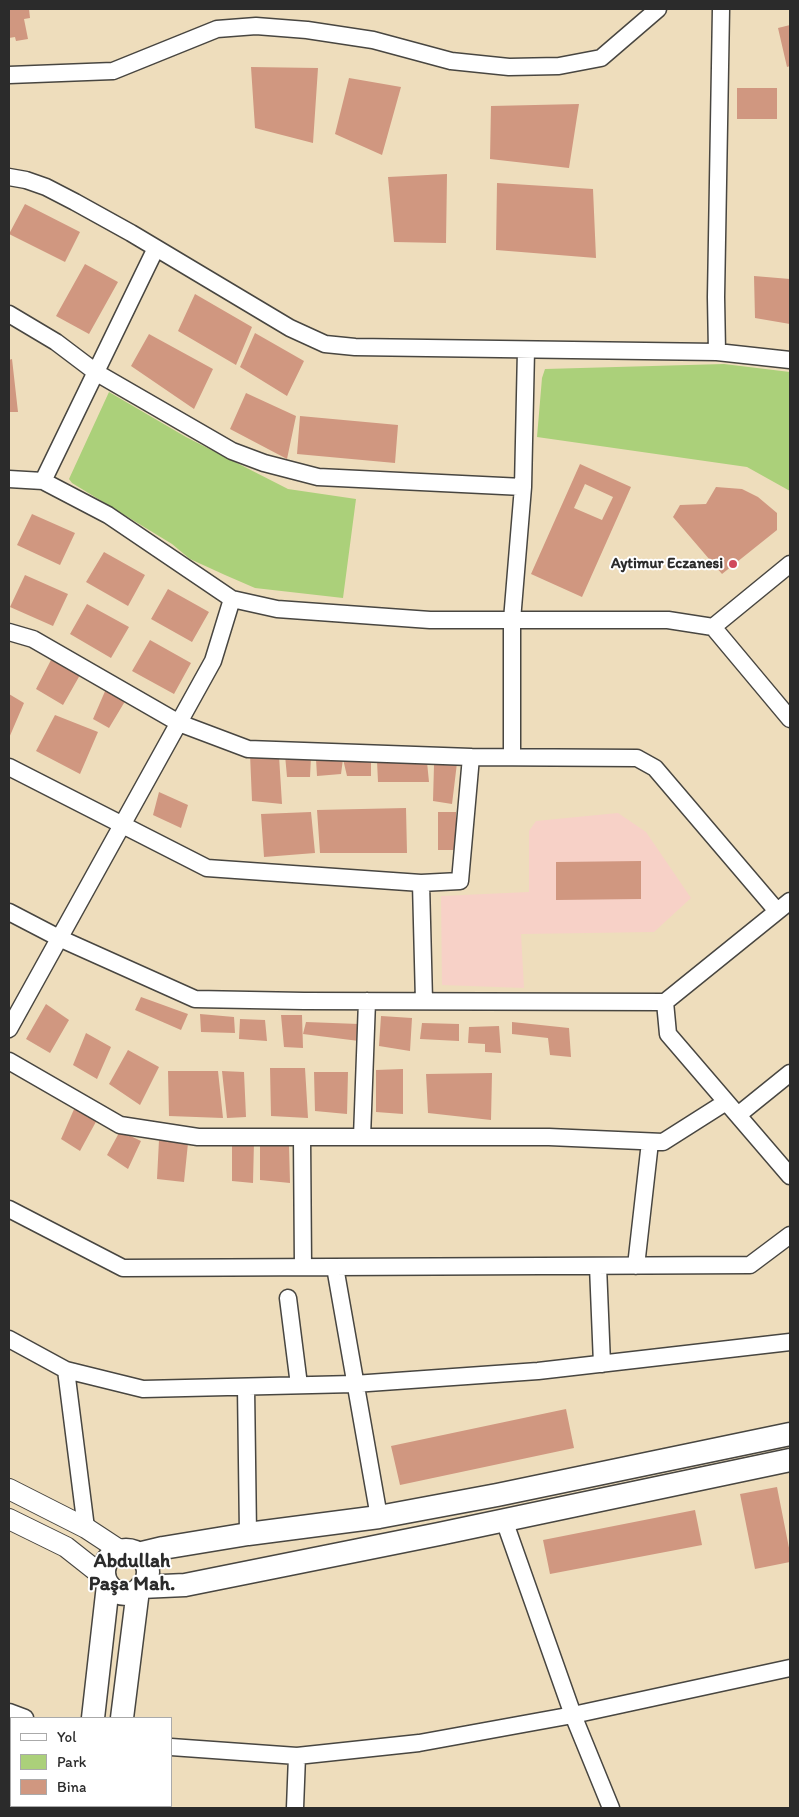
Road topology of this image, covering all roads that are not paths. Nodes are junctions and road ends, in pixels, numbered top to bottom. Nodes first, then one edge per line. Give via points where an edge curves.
1 (658, 9) edge
2 (721, 9) edge
3 (9, 75) edge
4 (9, 177) edge
5 (156, 248) junction
6 (9, 314) edge
7 (526, 350) junction
8 (717, 352) junction
9 (790, 360) edge
10 (97, 373) junction
11 (9, 479) edge
12 (44, 481) junction
13 (523, 487) junction
14 (790, 564) edge
15 (232, 599) junction
16 (512, 620) junction
17 (713, 627) junction
18 (9, 632) edge
19 (790, 719) edge
20 (179, 723) junction
21 (471, 757) junction
22 (512, 757) junction
23 (9, 767) edge
24 (122, 825) junction
25 (421, 883) junction
26 (790, 901) edge
27 (777, 911) junction
28 (9, 912) edge
29 (59, 938) junction
30 (367, 1002) junction
31 (424, 1002) junction
32 (665, 1002) junction
33 (9, 1029) edge
34 (9, 1061) edge
35 (790, 1073) edge
36 (726, 1102) junction
37 (738, 1115) junction
38 (302, 1137) junction
39 (362, 1137) junction
40 (650, 1142) junction
41 (790, 1176) edge
42 (9, 1209) edge
43 (790, 1234) edge
44 (598, 1266) junction
45 (636, 1266) junction
46 (303, 1267) junction
47 (335, 1267) junction
48 (288, 1298) dead end
49 (9, 1340) edge
50 (790, 1342) edge
51 (602, 1364) junction
52 (66, 1370) junction
53 (354, 1384) junction
54 (299, 1385) junction
55 (246, 1387) junction
56 (790, 1434) edge
57 (790, 1460) edge
58 (9, 1489) edge
59 (379, 1517) junction
60 (9, 1518) edge
61 (504, 1520) junction
62 (86, 1528) junction
63 (248, 1534) junction
64 (129, 1552) junction
65 (106, 1581) junction
66 (140, 1589) junction
67 (790, 1668) edge
68 (9, 1712) edge
69 (573, 1715) junction
70 (22, 1717) edge
71 (93, 1717) edge
72 (122, 1717) edge
73 (172, 1748) edge
74 (297, 1756) junction
75 (295, 1808) edge
76 (611, 1808) edge

1 - 3 street via 601,58 559,66 509,67 450,61 373,40 256,26 217,29 114,71
2 - 8 street
4 - 5 street via 46,187
5 - 7 street via 290,328 325,344
5 - 10 street
6 - 10 street via 56,342
7 - 8 street
7 - 13 street
8 - 9 street
10 - 12 street
10 - 13 street via 232,451 264,464 318,477
11 - 12 street
12 - 15 street via 108,515
13 - 16 street
14 - 17 street
15 - 16 street via 277,609 430,620
15 - 20 street via 214,661
16 - 17 street via 668,620
16 - 22 street
17 - 19 street
18 - 20 street via 33,638
20 - 21 street via 248,750
20 - 24 street
21 - 22 street
21 - 25 street via 460,881
22 - 27 street via 637,758 655,768
23 - 24 street
24 - 25 street via 207,868
24 - 29 street
25 - 31 street
26 - 27 street
27 - 32 street
28 - 29 street
29 - 30 street via 195,999
29 - 33 street
30 - 31 street
30 - 39 street
31 - 32 street
32 - 36 street via 668,1034
34 - 38 street via 120,1125 198,1137
35 - 37 street
36 - 37 street
36 - 40 street via 663,1142
37 - 41 street
38 - 39 street
38 - 46 street
39 - 40 street
40 - 45 street
42 - 46 street via 122,1268
43 - 45 street via 750,1265
44 - 45 street
44 - 47 street
44 - 51 street
46 - 47 street
47 - 53 street
48 - 54 street
49 - 52 street
50 - 51 street
51 - 53 street
52 - 55 street via 143,1389
52 - 62 street
53 - 54 street
53 - 59 street
54 - 55 street
55 - 63 street
56 - 59 main road
57 - 61 main road
58 - 62 street
59 - 63 main road
60 - 65 street via 66,1547
61 - 66 main road via 185,1585
61 - 69 street
62 - 64 street
63 - 64 main road
64 - 65 main road via 113,1554 107,1560 104,1568
64 - 66 main road via 144,1560 147,1568 147,1576
65 - 66 main road via 114,1591 122,1594
65 - 71 main road
66 - 72 main road
67 - 69 street
68 - 70 street
69 - 74 street via 419,1743
69 - 76 street
73 - 74 street
74 - 75 street

